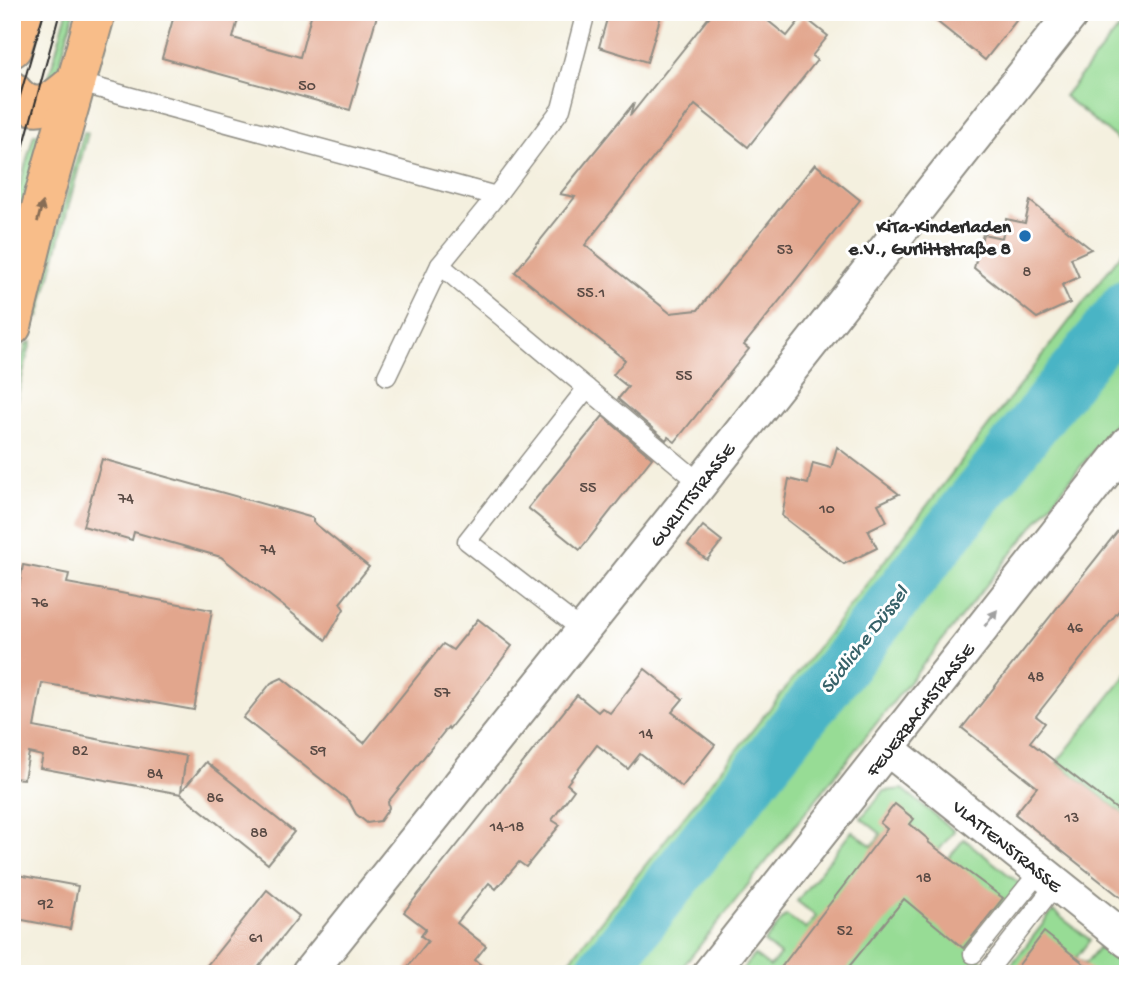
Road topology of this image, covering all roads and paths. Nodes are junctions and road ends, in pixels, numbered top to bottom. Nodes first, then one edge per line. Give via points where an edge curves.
1 (23, 12) edge
2 (96, 12) edge
3 (586, 12) edge
4 (1073, 12) edge
5 (12, 48) edge
6 (76, 82) junction
7 (12, 91) edge
8 (496, 196) junction
9 (440, 265) junction
10 (12, 326) edge
11 (387, 376) dead end
12 (587, 388) junction
13 (1128, 443) edge
14 (700, 483) junction
15 (582, 630) junction
16 (888, 749) junction
17 (1048, 877) junction
18 (1128, 941) edge
19 (973, 954) dead end
20 (990, 968) dead end
21 (309, 974) edge
22 (709, 974) edge

1 - 5 main road
2 - 6 main road
3 - 8 lane via 561,108
4 - 14 street, GURLITTSTRASSE
6 - 7 main road via 42,106 19,99
6 - 8 lane
10 -> 6 main road
8 - 9 lane
9 - 11 lane
9 - 12 lane
12 - 14 lane
12 - 15 lane via 467,541
16 -> 13 street, FEUERBACHSTRASSE
14 - 15 street, GURLITTSTRASSE
15 - 21 street, GURLITTSTRASSE
16 - 17 street, VLATTENSTRASSE
16 - 22 street, FEUERBACHSTRASSE
17 - 18 street, VLATTENSTRASSE
17 - 19 lane
17 - 20 lane

